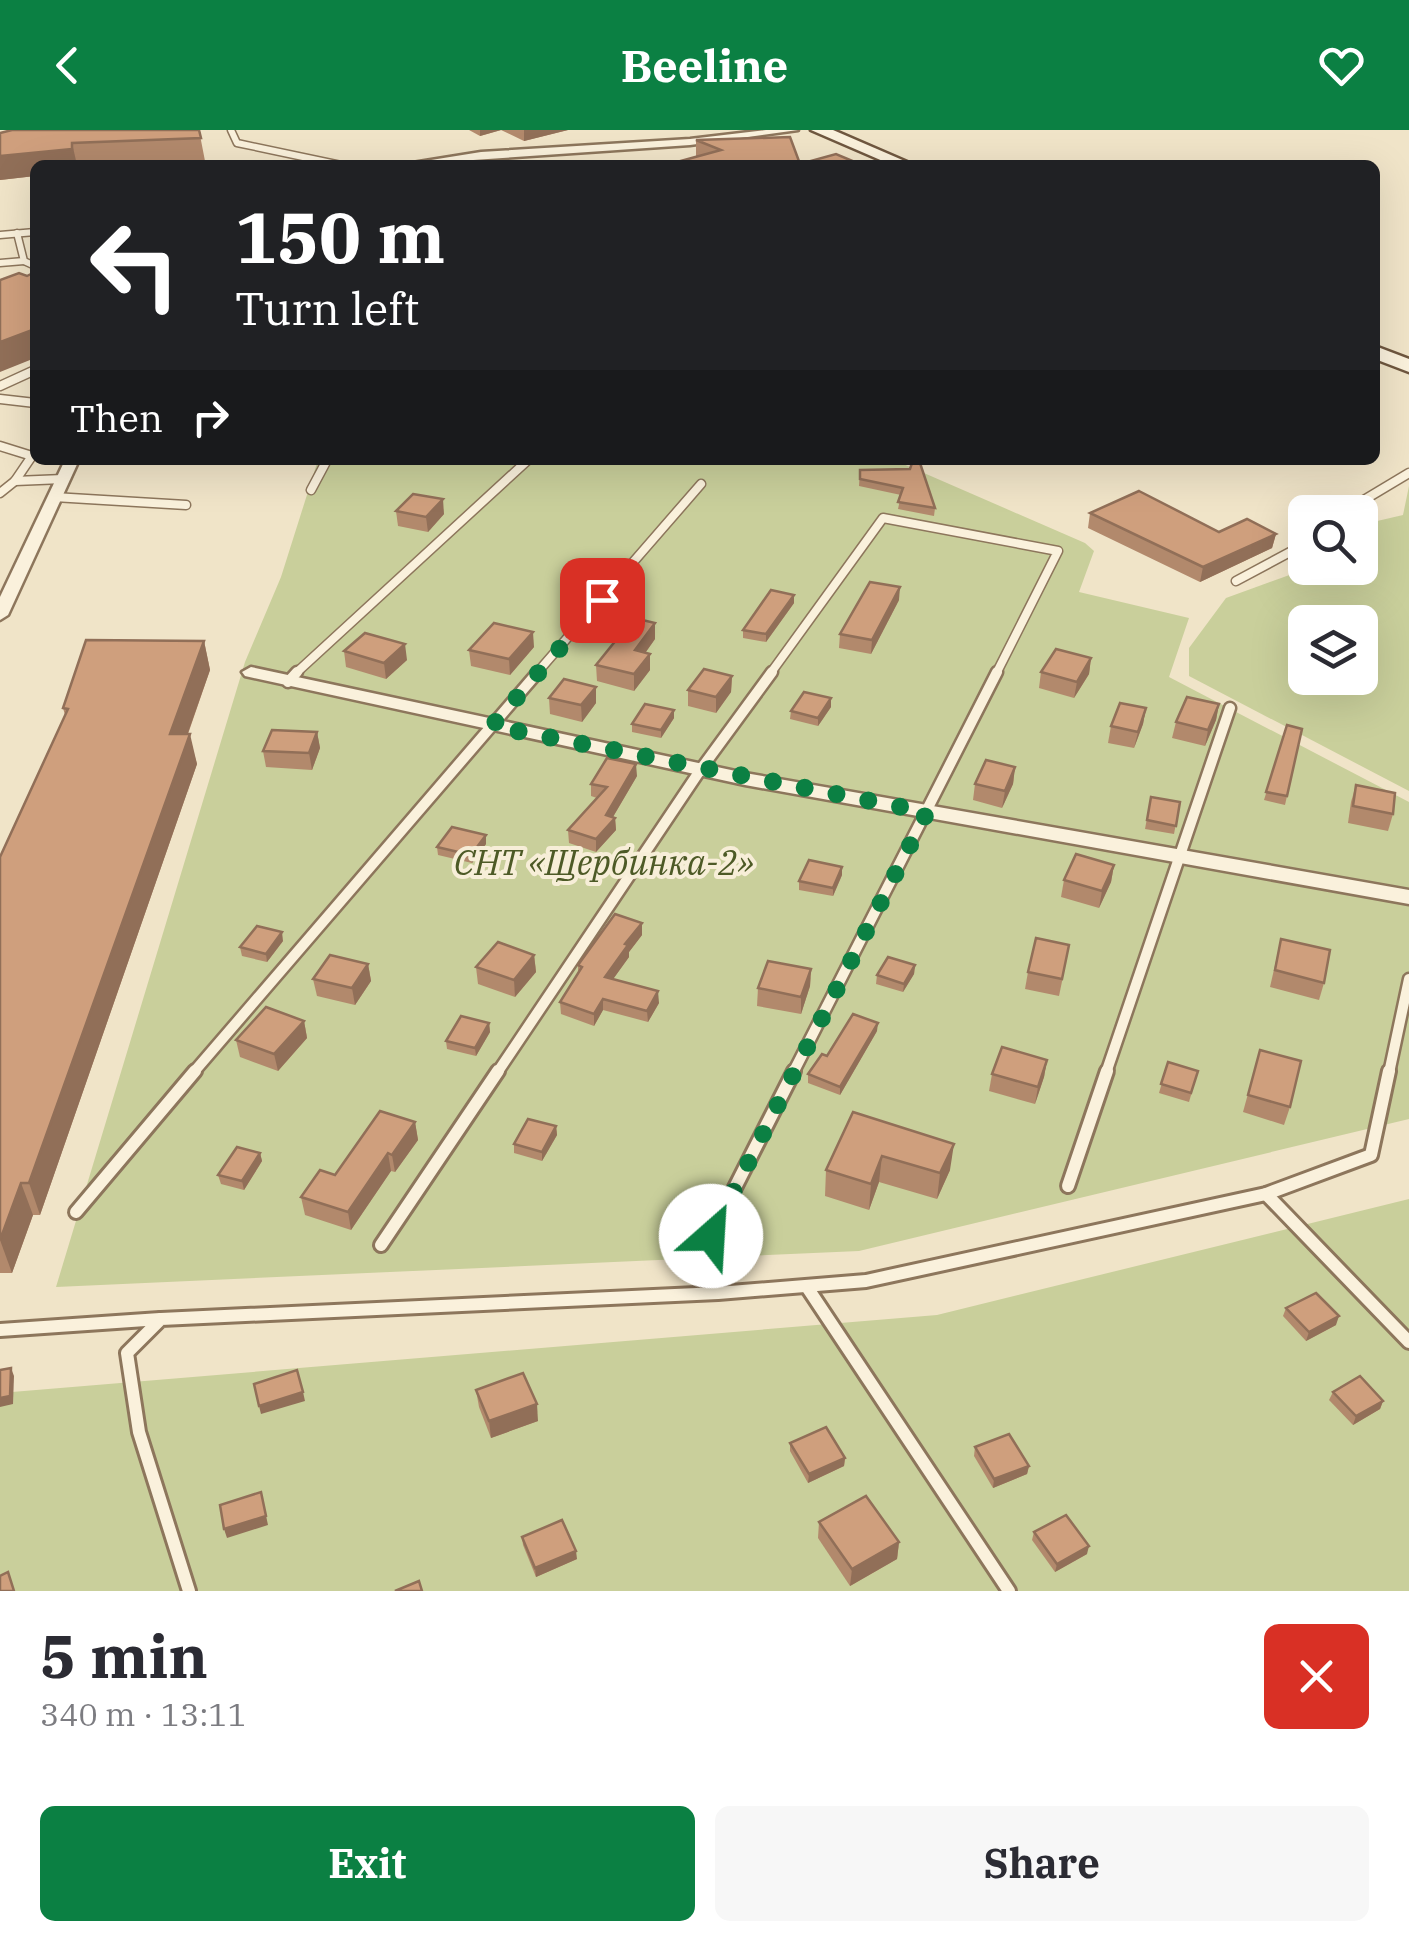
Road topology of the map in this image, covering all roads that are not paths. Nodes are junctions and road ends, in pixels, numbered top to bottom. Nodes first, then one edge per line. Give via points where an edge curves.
1 (231, 130) edge
2 (793, 130) edge
3 (819, 130) edge
4 (317, 160) edge
5 (440, 160) edge
6 (894, 160) edge
7 (30, 233) edge
8 (17, 234) junction
9 (0, 235) edge
10 (24, 260) junction
11 (0, 263) edge
12 (30, 263) edge
13 (1380, 354) edge
14 (1409, 366) edge
15 (30, 372) edge
16 (0, 386) edge
17 (0, 399) edge
18 (30, 402) edge
19 (0, 446) edge
20 (30, 455) edge
21 (30, 459) edge
22 (70, 465) edge
23 (324, 465) edge
24 (522, 465) edge
25 (1409, 473) edge
26 (63, 480) junction
27 (15, 481) junction
28 (701, 484) dead end
29 (311, 490) dead end
30 (0, 493) edge
31 (1372, 495) edge
32 (54, 498) junction
33 (186, 505) dead end
34 (1288, 553) edge
35 (1236, 581) dead end
36 (0, 612) edge
37 (251, 672) dead end
38 (288, 682) junction
39 (1230, 708) dead end
40 (492, 726) junction
41 (701, 769) junction
42 (927, 812) junction
43 (1180, 856) junction
44 (1409, 897) edge
45 (1409, 979) edge
46 (1068, 1186) dead end
47 (1266, 1194) junction
48 (76, 1212) dead end
49 (711, 1236) dead end
50 (381, 1245) dead end
51 (807, 1287) junction
52 (161, 1319) junction
53 (0, 1330) edge
54 (1409, 1342) edge
55 (188, 1591) edge
56 (1009, 1591) edge

1 - 4 lane via 237,143
2 - 5 street
3 - 6 main road
7 - 8 lane
8 - 9 lane
8 - 10 lane
10 - 11 lane
10 - 12 lane
13 - 14 main road
15 - 16 lane
17 - 18 lane
19 - 20 lane
21 - 27 lane
22 - 26 street
23 - 29 lane
24 - 38 lane
25 - 31 lane
26 - 27 lane
26 - 32 street
27 - 30 lane
28 - 40 lane
32 - 33 lane
32 - 36 street
34 - 35 lane
37 - 38 street
38 - 40 street
39 - 43 lane
40 - 41 street
40 - 48 lane
41 - 42 street
41 - 42 lane via 883,518 1058,551
41 - 50 lane
42 - 43 street
42 - 49 lane
43 - 44 street
43 - 46 lane
45 - 47 lane via 1370,1154
47 - 51 lane via 866,1281
47 - 54 lane
51 - 52 lane
51 - 56 lane
52 - 53 lane
52 - 55 lane via 128,1353 139,1432

